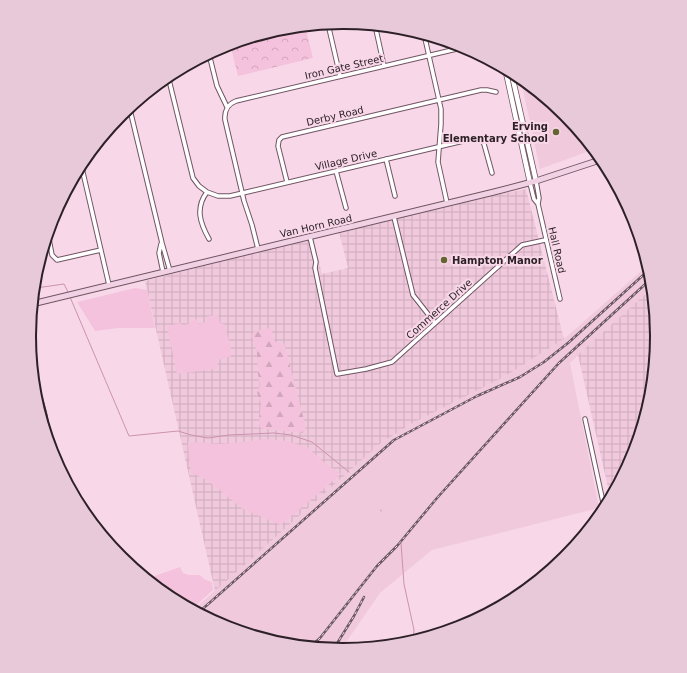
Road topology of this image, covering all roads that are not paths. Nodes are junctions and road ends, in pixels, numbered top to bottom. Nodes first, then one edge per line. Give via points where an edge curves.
1 (329, 30) edge
2 (376, 31) edge
3 (425, 40) edge
4 (454, 49) edge
5 (429, 55) junction
6 (210, 59) edge
7 (384, 66) junction
8 (340, 76) junction
9 (506, 76) edge
10 (513, 80) edge
11 (169, 84) edge
12 (496, 92) dead end
13 (439, 100) junction
14 (228, 107) junction
15 (131, 114) edge
16 (439, 147) junction
17 (386, 159) junction
18 (596, 161) edge
19 (336, 171) junction
20 (83, 173) edge
21 (492, 173) dead end
22 (287, 182) junction
23 (533, 182) junction
24 (207, 192) junction
25 (242, 193) junction
26 (395, 196) dead end
27 (447, 203) junction
28 (346, 208) dead end
29 (394, 217) junction
30 (310, 237) junction
31 (209, 240) dead end
32 (545, 240) junction
33 (162, 243) junction
34 (50, 244) edge
35 (258, 249) junction
36 (101, 250) junction
37 (170, 271) junction
38 (163, 272) junction
39 (109, 285) junction
40 (560, 299) dead end
41 (38, 302) edge
42 (435, 323) junction
43 (585, 419) dead end
44 (603, 501) edge

1 - 8 street
2 - 7 street
3 - 5 street
4 - 5 street, Iron Gate Street
5 - 7 street, Iron Gate Street
5 - 13 street
6 - 14 street via 217,86
7 - 8 street, Iron Gate Street
8 - 14 street, Iron Gate Street via 232,102
9 - 23 street, Hall Road
10 - 23 street, Hall Road
11 - 24 street via 190,172 197,184
12 - 13 street via 481,90
13 - 16 street via 442,117
13 - 22 street, Derby Road via 282,137 278,146
14 - 25 street via 225,120
15 - 33 street
16 - 17 street, Village Drive
16 - 21 street, Village Drive via 476,138 482,141 485,147
16 - 27 street via 439,166
17 - 19 street, Village Drive
17 - 26 street
18 - 23 main road, Van Horn Road
19 - 22 street, Village Drive
19 - 28 street
20 - 36 street
22 - 25 street, Village Drive
23 - 27 main road, Van Horn Road
23 - 32 street, Hall Road via 539,198
24 - 25 street, Village Drive via 222,196
24 - 31 street via 200,204 199,213
25 - 35 street
27 - 29 main road, Van Horn Road
29 - 30 main road, Van Horn Road
29 - 42 street via 415,299
30 - 35 main road, Van Horn Road
30 - 42 street, Commerce Drive via 337,374 392,362
32 - 40 street, Hall Road
32 - 42 street, Commerce Drive via 522,245
33 - 37 street
33 - 38 street via 159,253
34 - 36 street via 54,259 60,260
35 - 37 main road, Van Horn Road
36 - 39 street
37 - 38 main road, Van Horn Road
38 - 39 main road, Van Horn Road
39 - 41 main road, Van Horn Road
43 - 44 street

